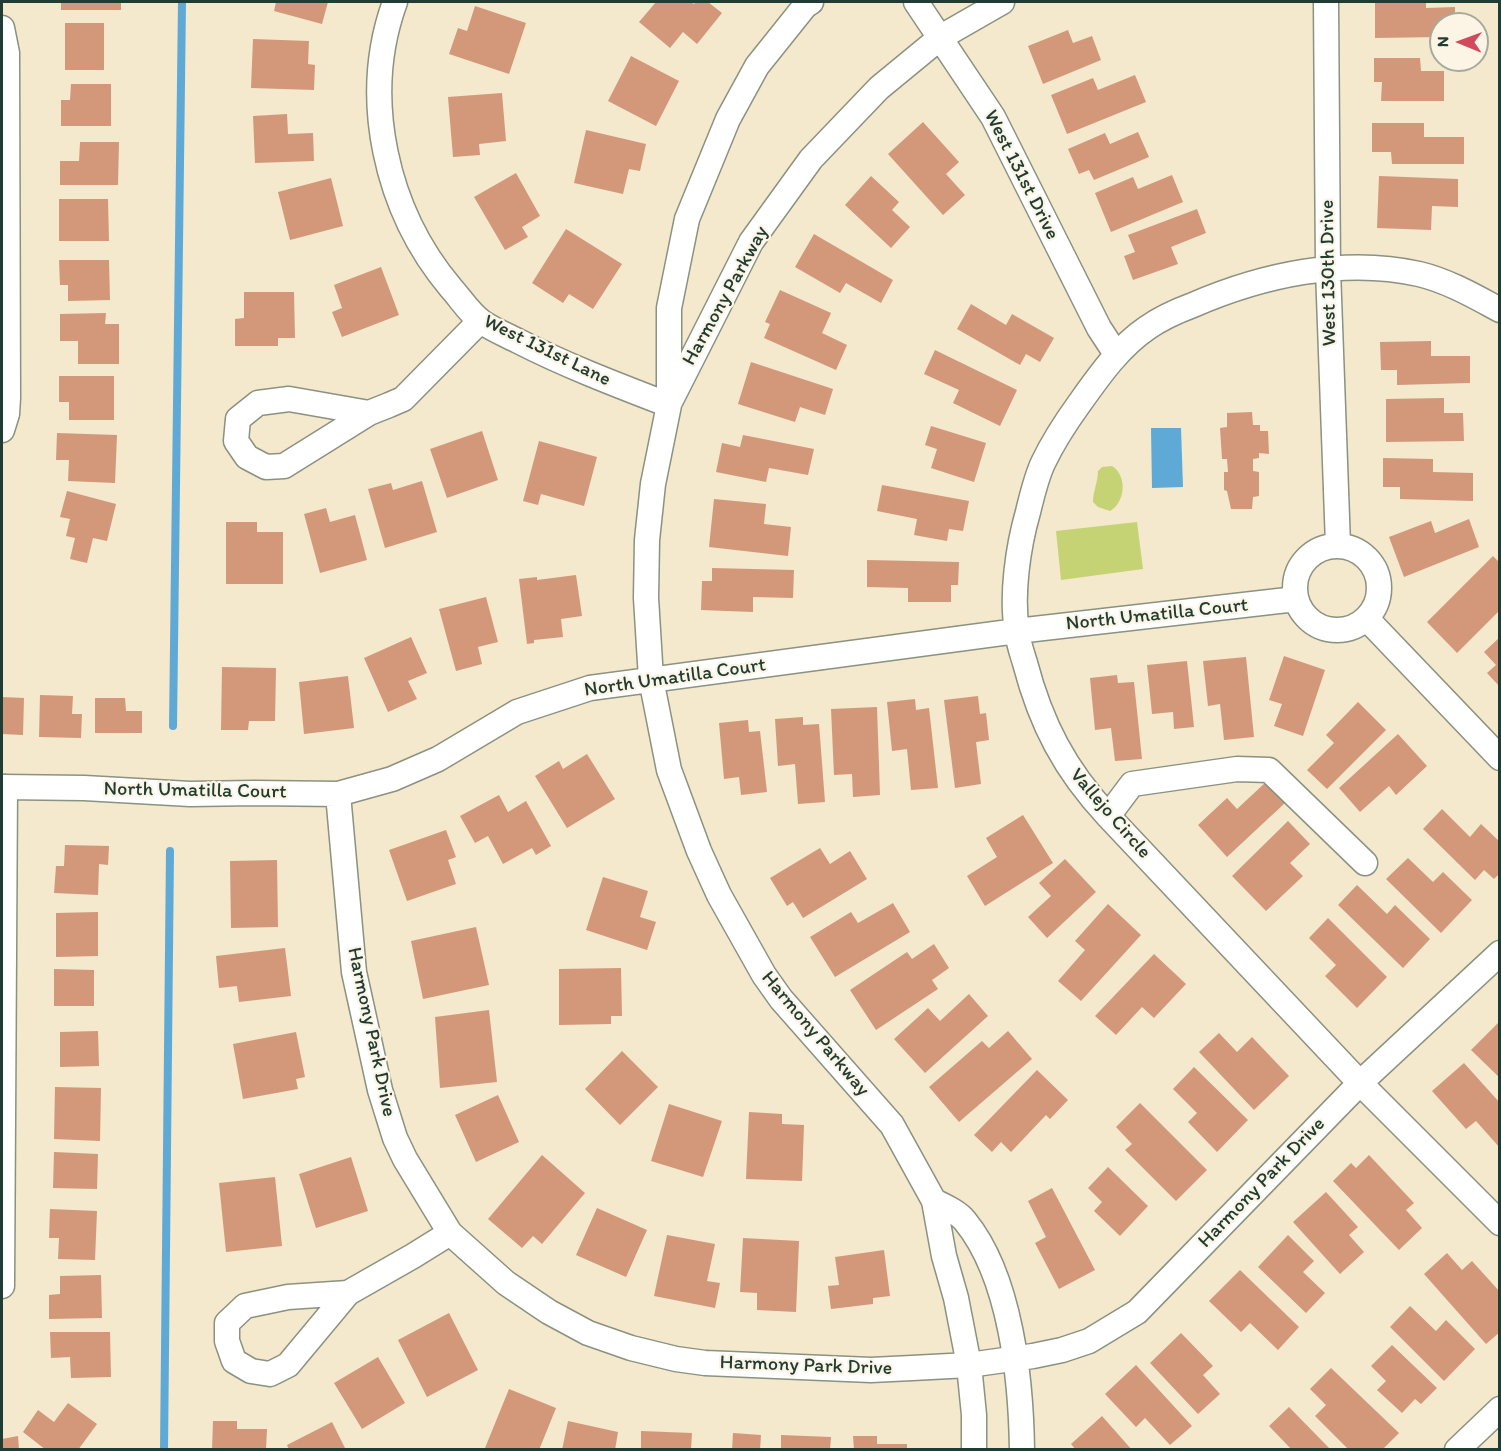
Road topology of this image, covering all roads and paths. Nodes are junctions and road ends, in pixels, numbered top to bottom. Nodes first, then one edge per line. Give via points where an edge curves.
1 (395, 2) edge
2 (811, 2) edge
3 (915, 2) edge
4 (1002, 2) edge
5 (1326, 2) edge
6 (2, 28) edge
7 (941, 38) junction
8 (4, 233) edge
9 (1328, 270) junction
10 (1500, 310) edge
11 (480, 321) junction
12 (1116, 354) junction
13 (669, 405) junction
14 (369, 413) junction
15 (2, 430) edge
16 (1338, 545) junction
17 (1296, 599) junction
18 (1367, 619) junction
19 (1017, 631) junction
20 (651, 679) junction
21 (1500, 758) edge
22 (3, 787) edge
23 (338, 794) junction
24 (1108, 816) junction
25 (1365, 863) dead end
26 (1500, 953) edge
27 (1360, 1083) junction
28 (934, 1201) junction
29 (1500, 1223) edge
30 (450, 1233) junction
31 (2, 1286) edge
32 (348, 1293) junction
33 (1016, 1358) junction
34 (969, 1365) junction
35 (1500, 1409) edge
36 (974, 1449) edge
37 (1022, 1449) edge
38 (1457, 1449) edge

1 - 11 street, West 131st Lane via 379,83 379,119 391,174 423,248
2 - 13 street, Harmony Parkway via 757,66 728,119 687,219 669,308
3 - 7 street, West 131st Drive
4 - 7 street, Harmony Parkway
5 - 9 street, West 130th Drive
6 - 8 street via 7,53
7 - 12 street, West 131st Drive via 993,117 1099,328
7 - 13 street, Harmony Parkway via 879,88 811,159 751,242
8 - 15 street via 8,398
9 - 10 street, Vallejo Circle via 1376,267 1419,274 1449,283
9 - 12 street, Vallejo Circle via 1289,274 1219,293 1147,328
9 - 16 street, West 130th Drive
11 - 13 street, West 131st Lane via 584,373
11 - 14 street via 403,399
12 - 19 street, Vallejo Circle via 1042,464 1022,534 1016,575
13 - 20 street, Harmony Parkway via 653,484 647,540
14 - 14 street via 289,399 258,403 238,419 236,441 247,457 256,462 266,467 284,466
16 - 17 street via 1318,550 1304,562 1295,580
16 - 18 street via 1368,558 1377,572 1377,606
17 - 18 street via 1307,619 1326,630 1348,630
17 - 19 street, North Umatilla Court
18 - 21 street
19 - 20 street, North Umatilla Court
19 - 24 street, Vallejo Circle via 1050,736 1078,782
20 - 23 street, North Umatilla Court via 590,687 516,712 438,759 392,779
20 - 28 street, Harmony Parkway via 669,770 719,895 781,999 892,1125
22 - 23 street, North Umatilla Court via 190,794
22 - 31 street
23 - 30 street, Harmony Park Drive via 354,972 380,1090 405,1159
24 - 25 street via 1132,784 1237,769 1269,770
24 - 27 street, Vallejo Circle
26 - 27 street, Harmony Park Drive
27 - 29 street, Vallejo Circle
27 - 33 street, Harmony Park Drive via 1137,1312 1089,1341
28 - 33 street via 964,1219 982,1248 998,1285
28 - 34 street, Harmony Parkway
30 - 32 street
30 - 34 street, Harmony Park Drive via 506,1283 549,1312 588,1333 631,1348 705,1363 871,1370
32 - 32 street via 288,1297 245,1306 227,1323 227,1341 234,1362 251,1371 270,1374 288,1365
33 - 34 street, Harmony Park Drive
33 - 37 street
34 - 36 street, Harmony Parkway
35 - 38 street

